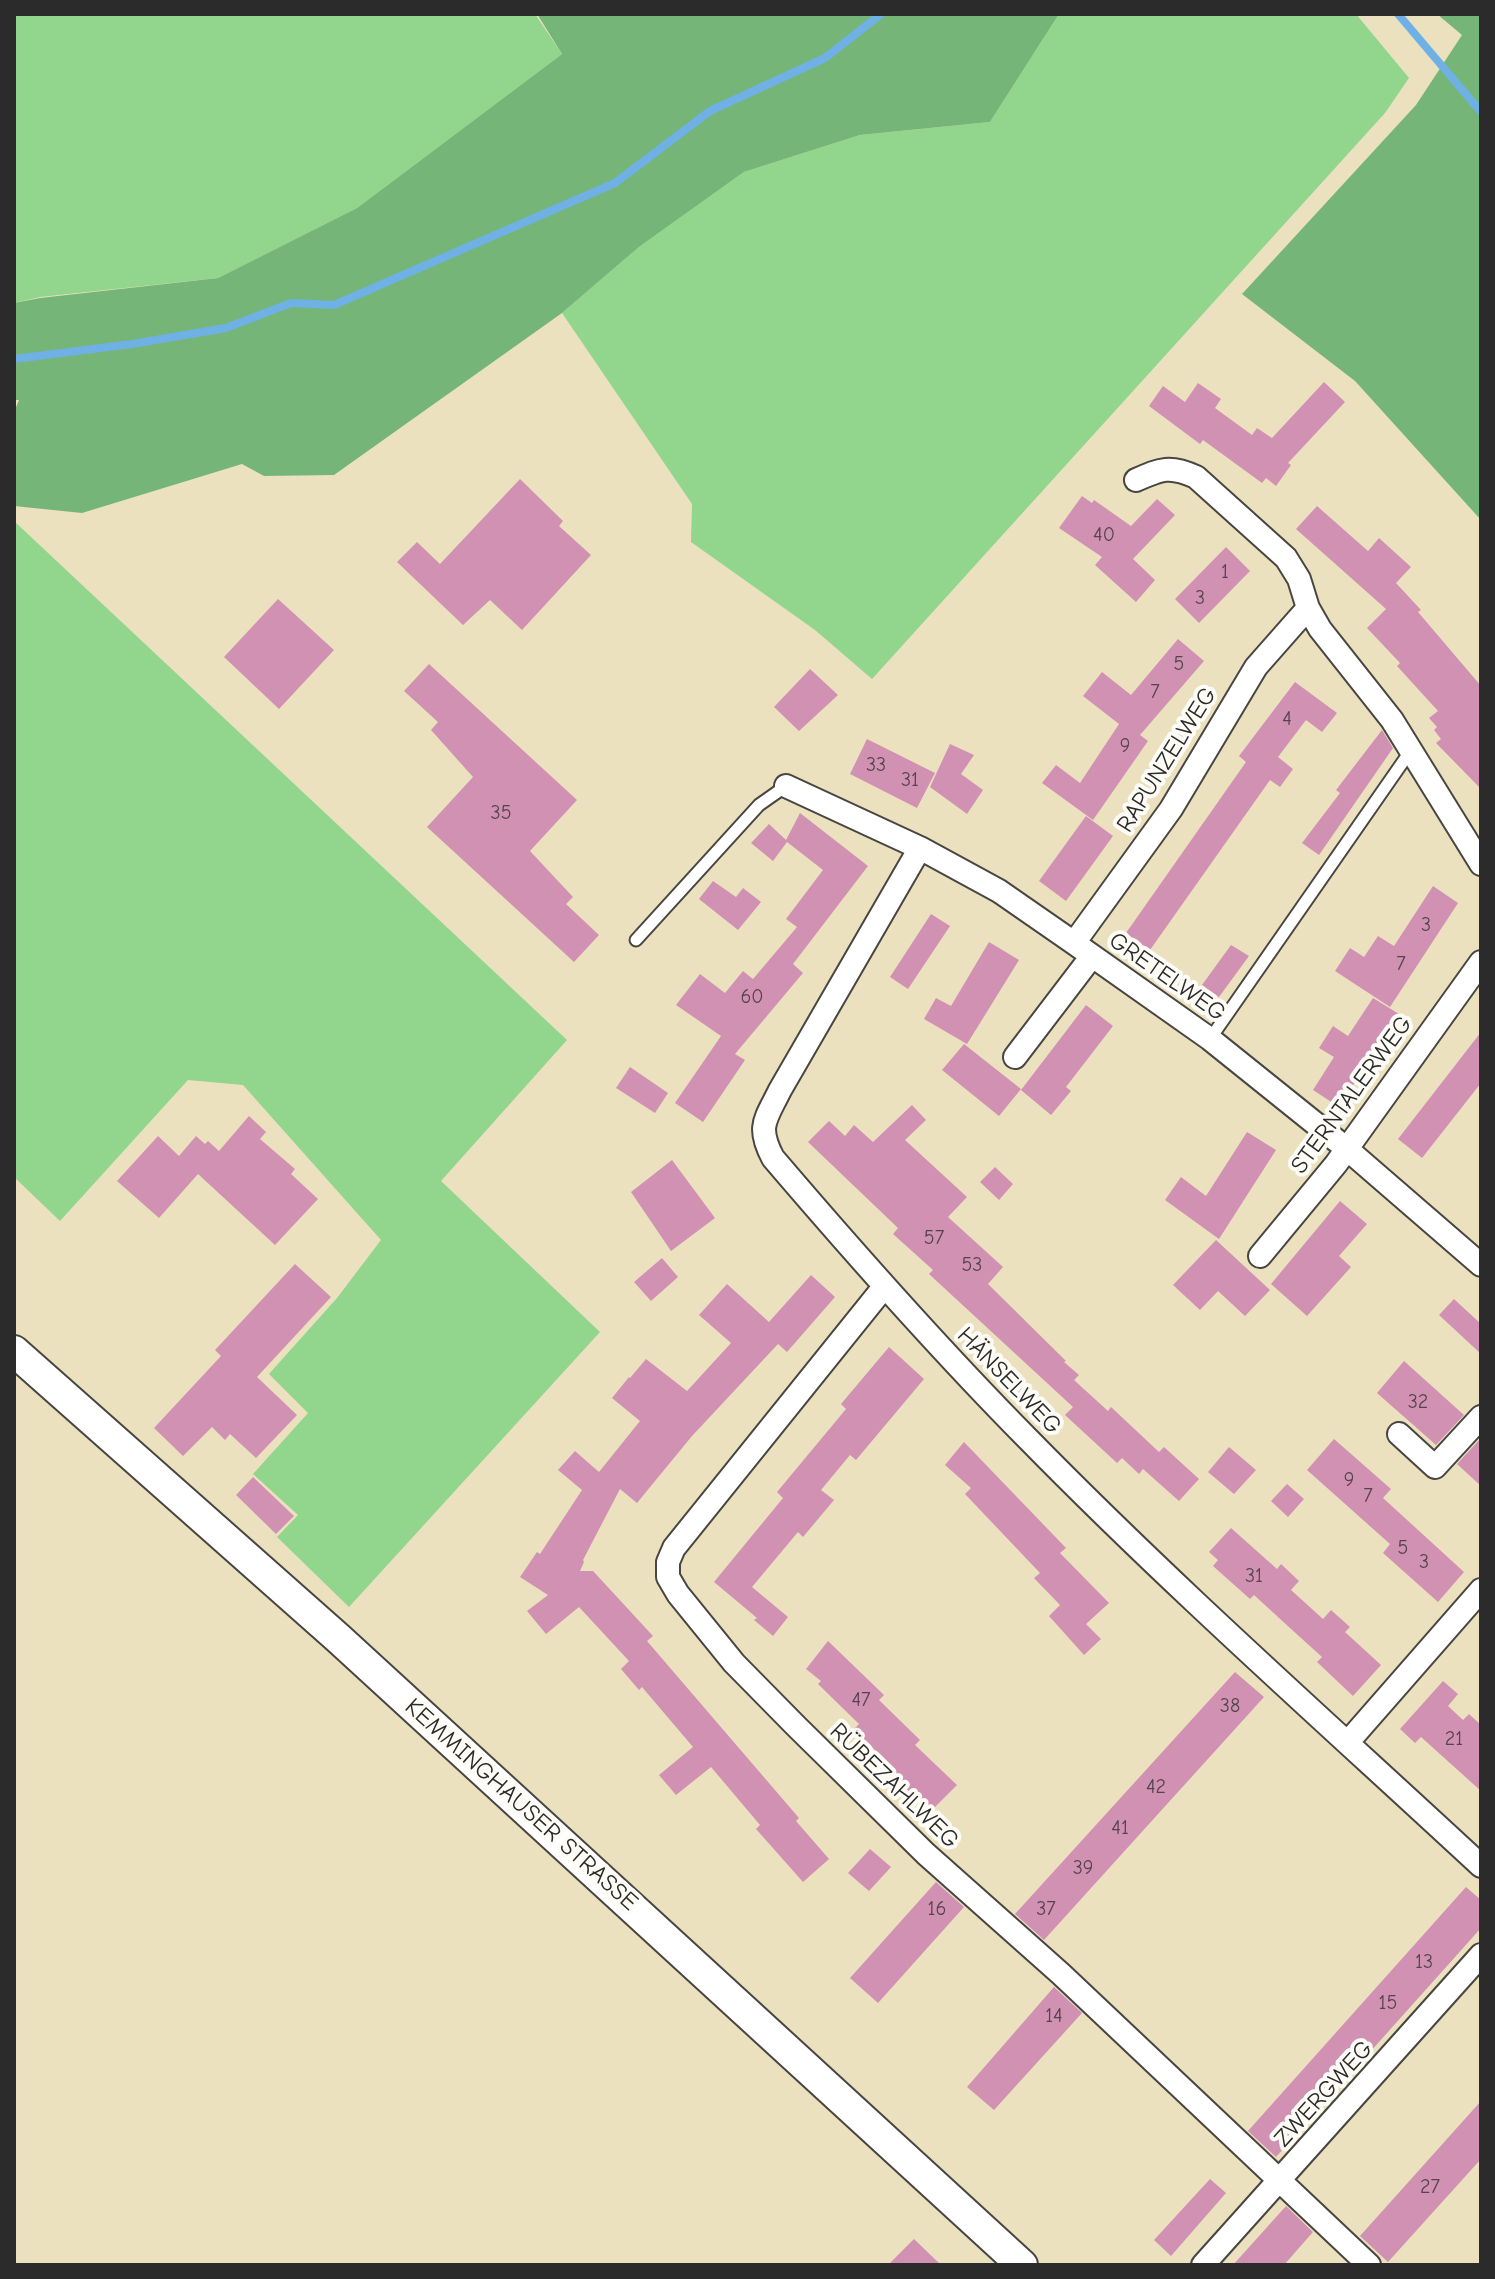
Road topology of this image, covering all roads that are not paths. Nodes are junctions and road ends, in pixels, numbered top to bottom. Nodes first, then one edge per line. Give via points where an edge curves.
1 (1136, 480) dead end
2 (1308, 608) junction
3 (1414, 752) junction
4 (786, 786) joint
5 (920, 848) junction
6 (1481, 864) edge
7 (636, 940) dead end
8 (1074, 943) junction
9 (1092, 956) junction
10 (1481, 962) edge
11 (1210, 1039) junction
12 (1015, 1057) dead end
13 (1347, 1149) junction
14 (1260, 1256) dead end
15 (1481, 1265) edge
16 (884, 1287) junction
17 (14, 1351) edge
18 (1481, 1417) edge
19 (1399, 1434) dead end
20 (1481, 1590) edge
21 (1348, 1742) junction
22 (1481, 1866) edge
23 (1481, 1955) edge
24 (1280, 2182) junction
25 (1022, 2265) edge
26 (1203, 2265) edge
27 (1369, 2265) edge

1 - 2 street via 1178,469 1196,477 1286,558
2 - 3 street
2 - 8 street, RAPUNZELWEG via 1256,667 1171,809
3 - 6 street
3 - 11 lane
4 - 5 street, GRETELWEG
4 - 7 lane via 759,805
5 - 8 street, GRETELWEG via 999,891
5 - 16 street, HÄNSELWEG via 763,1126 763,1140 773,1158
8 - 9 street, GRETELWEG
9 - 11 street, GRETELWEG
9 - 12 street
10 - 13 street, STERNTALERWEG
11 - 13 street, GRETELWEG
13 - 14 street, STERNTALERWEG
13 - 15 street, GRETELWEG
16 - 21 street, HÄNSELWEG via 1173,1582
16 - 24 street, RÜBEZAHLWEG via 674,1548 668,1577 734,1663 860,1791
17 - 25 main road, KEMMINGHAUSER STRASSE via 338,1638
18 - 19 street via 1435,1467
20 - 21 street
21 - 22 street, HÄNSELWEG
23 - 24 street, ZWERGWEG
24 - 26 street, ZWERGWEG
24 - 27 street, RÜBEZAHLWEG

